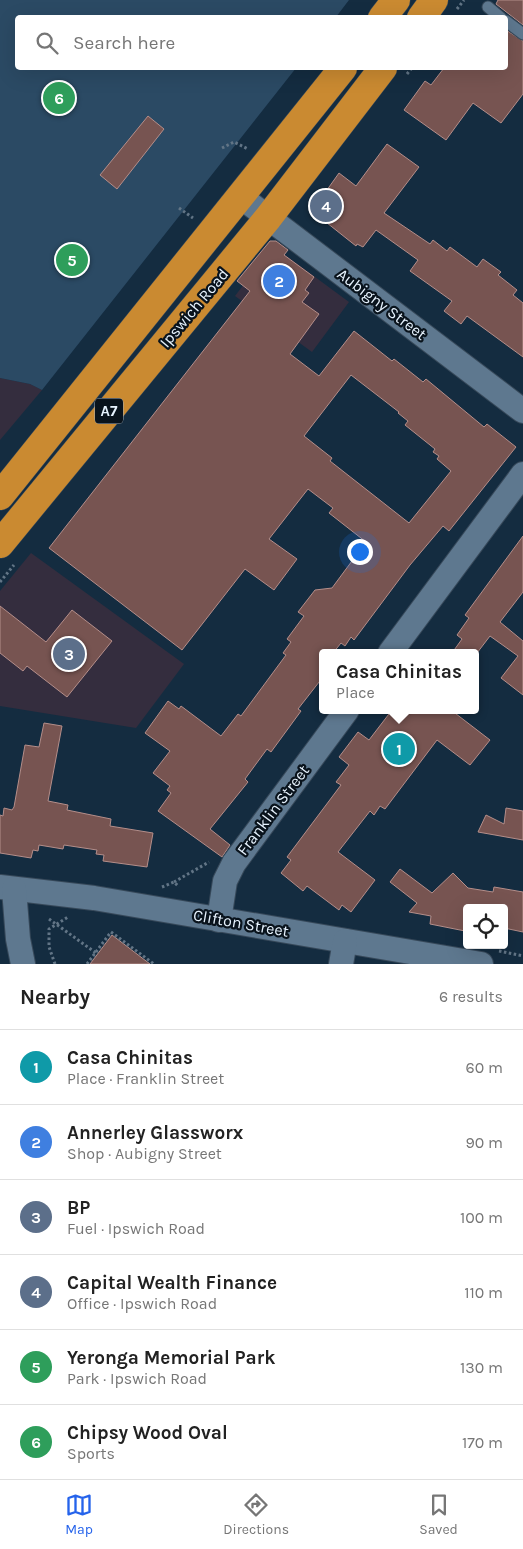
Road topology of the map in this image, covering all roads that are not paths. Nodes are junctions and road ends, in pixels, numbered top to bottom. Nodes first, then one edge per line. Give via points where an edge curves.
1 (396, 0) edge
2 (434, 0) edge
3 (488, 7) dead end
4 (384, 15) edge
5 (423, 15) edge
6 (497, 15) edge
7 (508, 23) edge
8 (523, 34) edge
9 (341, 70) edge
10 (381, 70) edge
11 (241, 196) junction
12 (268, 218) junction
13 (523, 411) edge
14 (523, 474) edge
15 (0, 496) edge
16 (0, 544) edge
17 (393, 649) edge
18 (344, 714) edge
19 (7, 888) edge
20 (218, 920) junction
21 (345, 941) junction
22 (23, 964) edge
23 (341, 964) edge
24 (481, 964) edge

1 - 4 highway
2 - 5 highway
3 - 6 lane
7 - 8 lane
9 - 11 highway, A7
10 - 12 highway, Ipswich Road / A7
11 - 12 street, Aubigny Street
11 - 15 highway, A7
12 - 13 street, Aubigny Street
12 - 16 highway, Ipswich Road / A7
14 - 17 street
18 - 20 street, Franklin Street via 234,863 225,881
19 - 20 street, Clifton Street via 94,898
19 - 22 street
20 - 21 street, Clifton Street
21 - 23 street
21 - 24 street, Clifton Street

